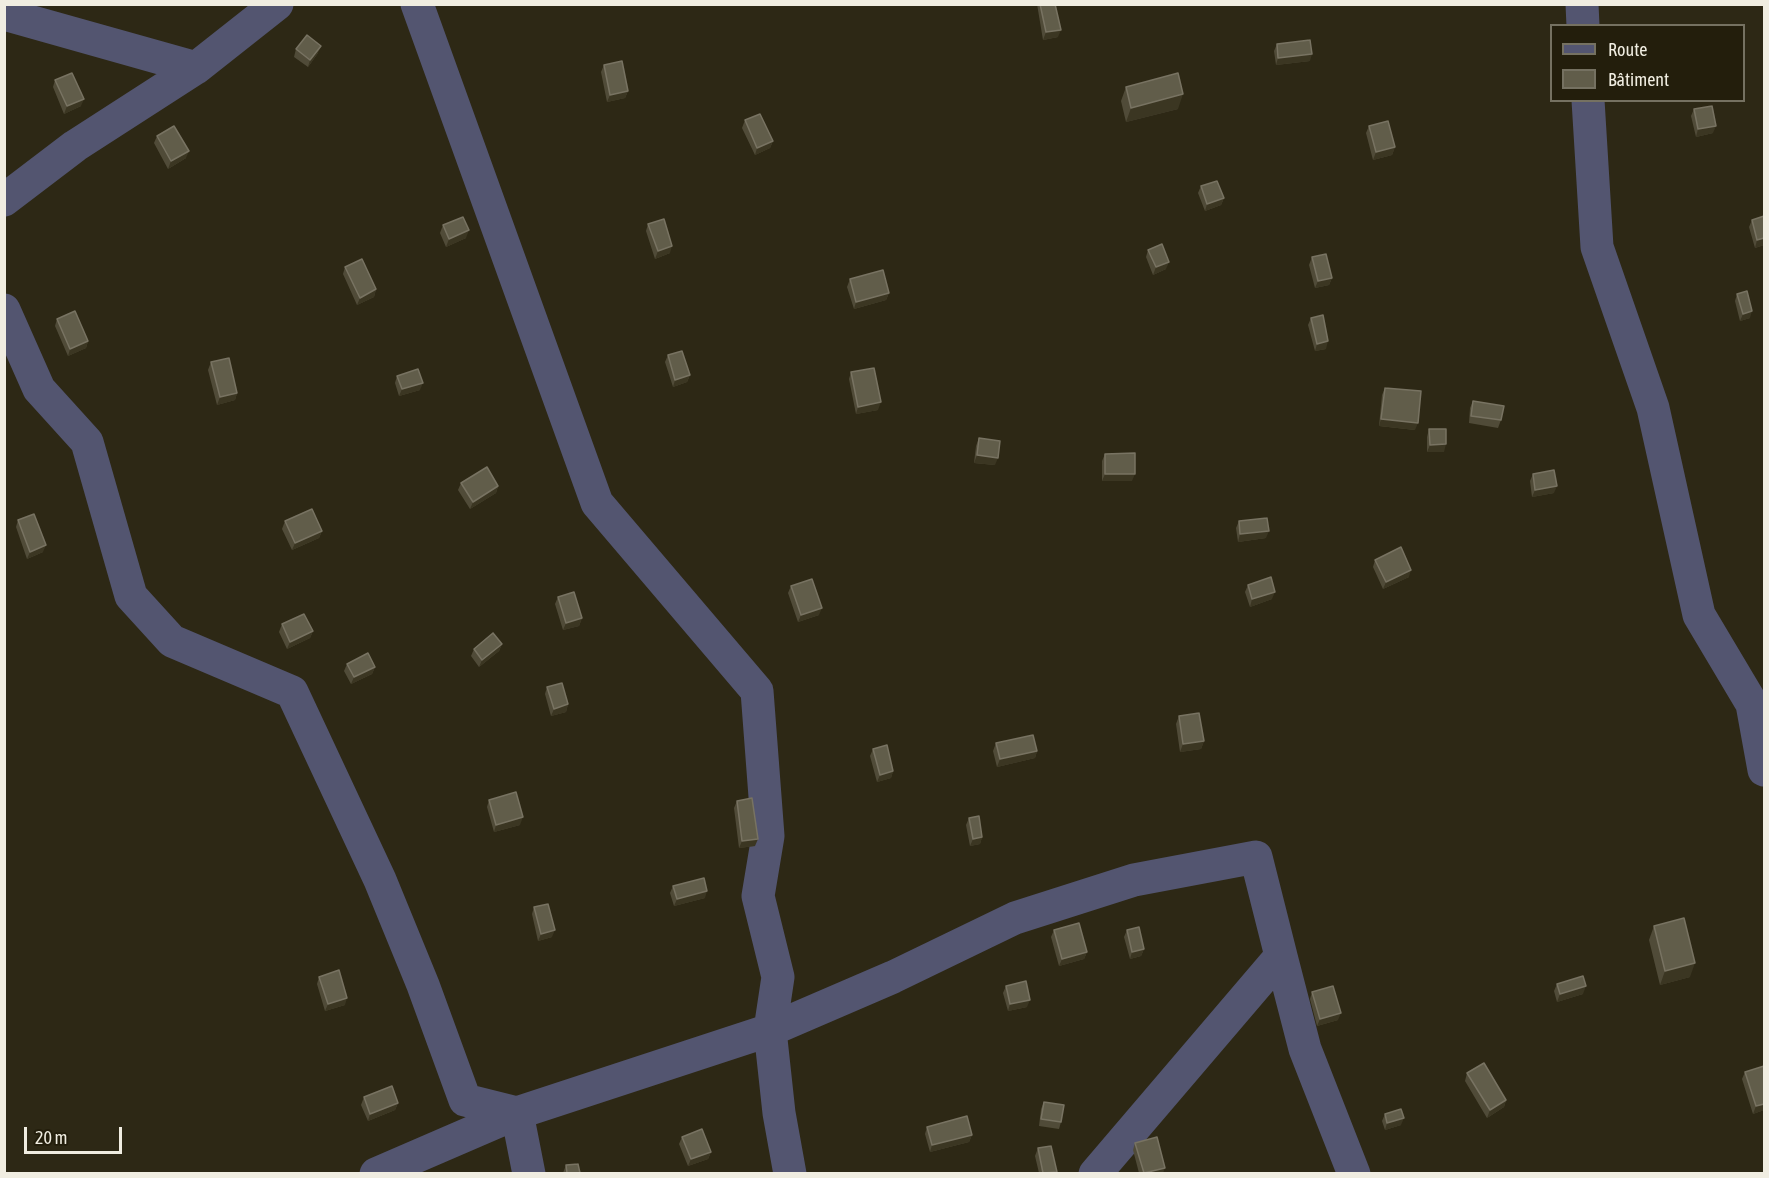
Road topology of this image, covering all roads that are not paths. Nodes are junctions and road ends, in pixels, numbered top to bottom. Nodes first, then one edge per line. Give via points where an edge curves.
1 (277, 4) edge
2 (417, 4) edge
3 (1582, 4) edge
4 (4, 14) edge
5 (1583, 24) edge
6 (196, 68) junction
7 (1588, 102) edge
8 (4, 200) edge
9 (4, 310) edge
10 (1764, 770) edge
11 (1281, 956) junction
12 (770, 1030) junction
13 (517, 1113) junction
14 (376, 1173) edge
15 (529, 1173) edge
16 (790, 1173) edge
17 (1095, 1173) edge
18 (1354, 1173) edge

1 - 6 street
2 - 12 street via 597,503 757,691 768,836 758,896 778,977
3 - 5 street
4 - 6 street
6 - 8 street via 75,146
7 - 10 street via 1597,247 1653,408 1699,615 1752,704
9 - 13 street via 39,389 87,442 131,596 172,641 292,692 380,880 465,1100
11 - 12 street via 1256,858 1134,880 1016,918
11 - 17 street
11 - 18 street via 1305,1049
12 - 13 street
12 - 16 street
13 - 14 street
13 - 15 street

